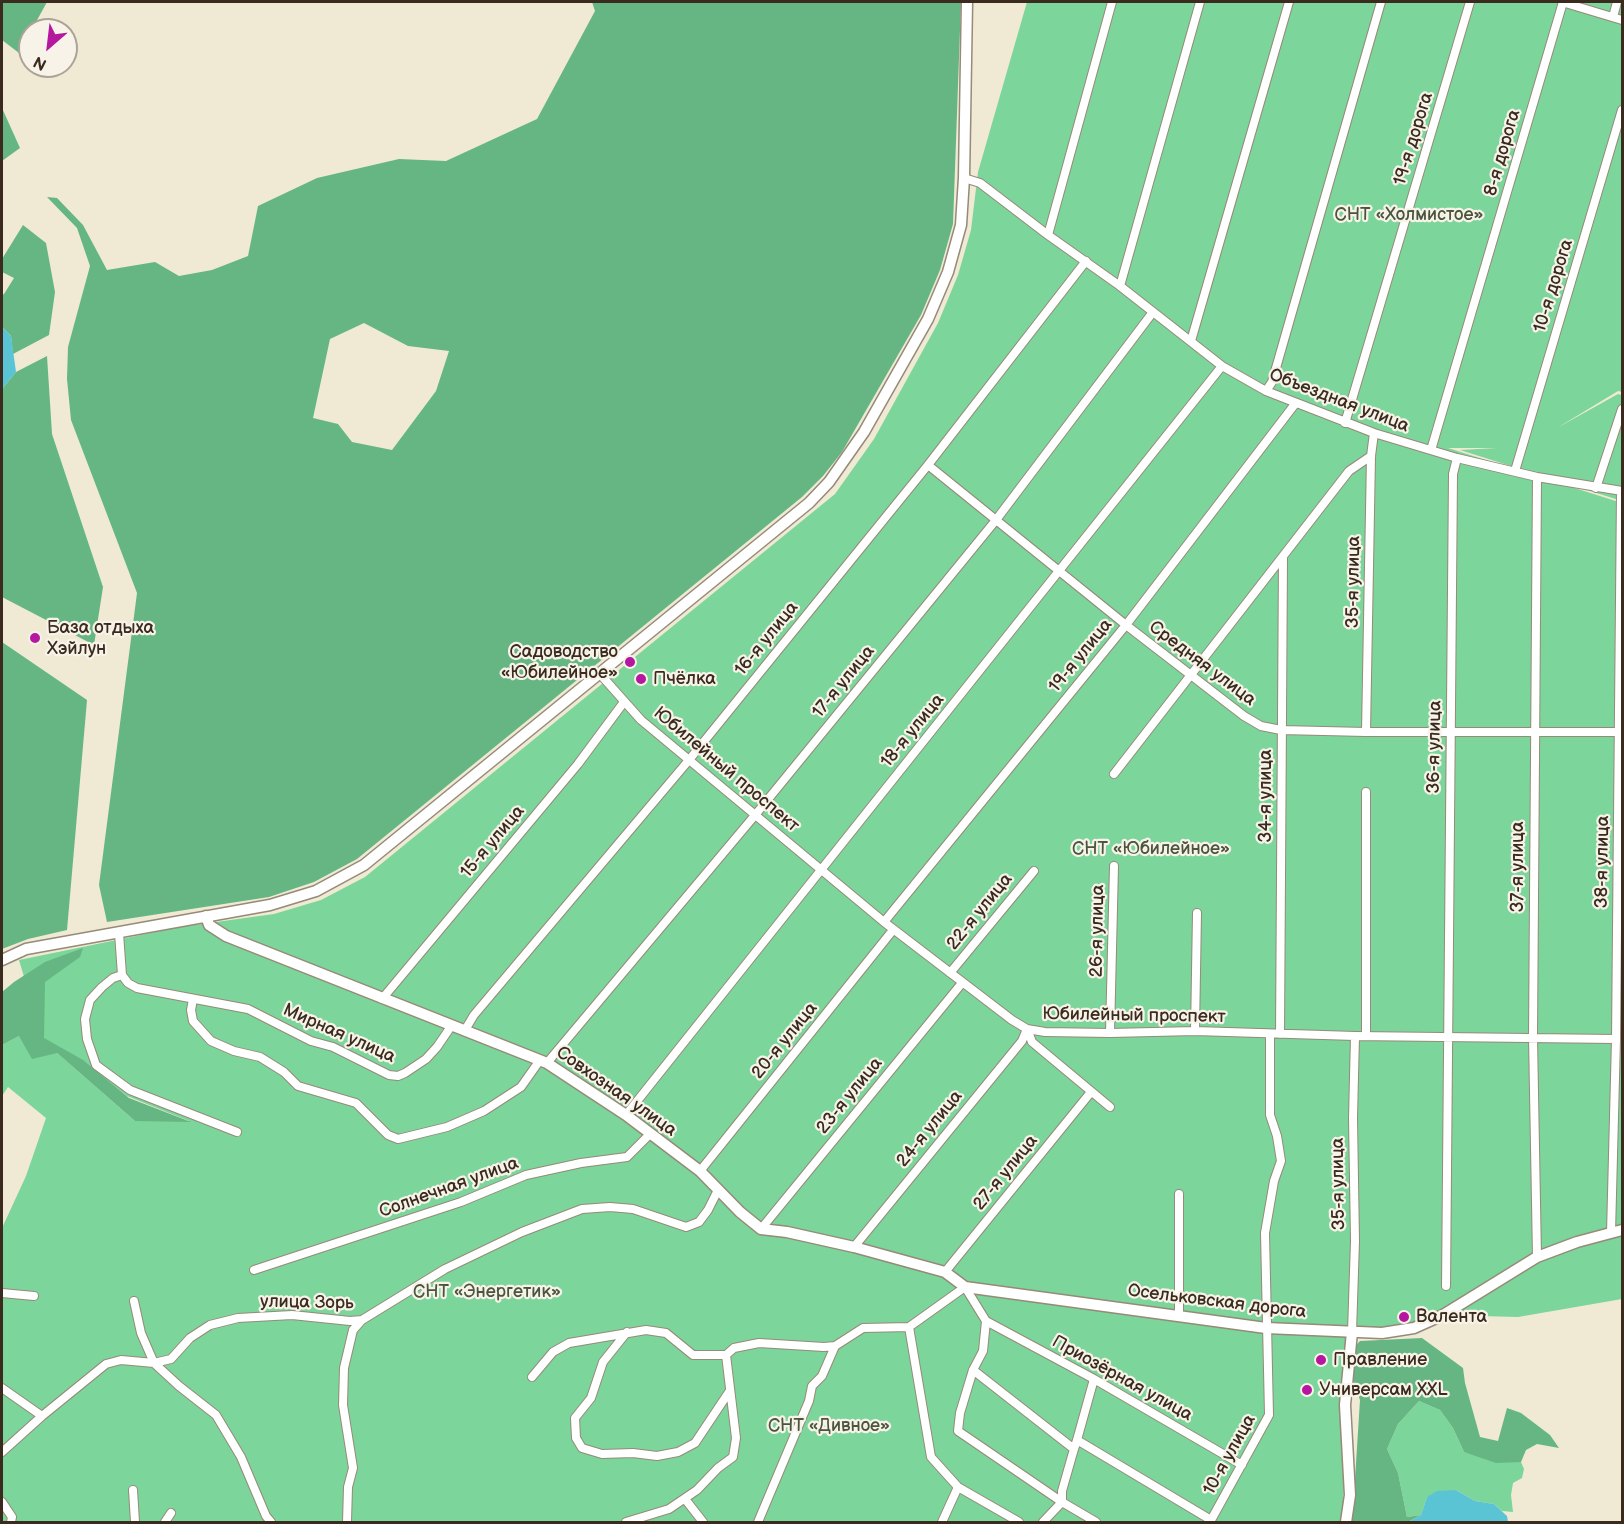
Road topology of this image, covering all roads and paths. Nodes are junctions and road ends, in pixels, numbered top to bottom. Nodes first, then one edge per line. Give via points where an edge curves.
1 (967, 2) edge
2 (1112, 2) edge
3 (1200, 2) edge
4 (1289, 2) edge
5 (1381, 2) edge
6 (1470, 2) edge
7 (1563, 2) edge
8 (1617, 2) edge
9 (1613, 17) junction
10 (1623, 20) edge
11 (1623, 110) edge
12 (964, 178) junction
13 (1048, 235) junction
14 (1086, 261) junction
15 (1120, 286) junction
16 (1153, 312) junction
17 (1191, 341) junction
18 (1222, 366) junction
19 (1266, 391) junction
20 (1295, 404) junction
21 (1623, 410) edge
22 (1345, 423) junction
23 (1374, 433) junction
24 (1431, 450) junction
25 (1371, 456) junction
26 (1457, 458) junction
27 (928, 465) junction
28 (1515, 471) junction
29 (1537, 477) junction
30 (1596, 488) junction
31 (1622, 491) edge
32 (996, 520) junction
33 (1283, 558) junction
34 (1059, 571) junction
35 (1126, 625) junction
36 (600, 674) junction
37 (1191, 676) junction
38 (624, 702) junction
39 (1281, 730) junction
40 (1534, 731) junction
41 (1366, 732) junction
42 (1450, 732) junction
43 (1621, 732) edge
44 (689, 760) junction
45 (1114, 774) dead end
46 (1366, 792) dead end
47 (756, 814) junction
48 (1114, 866) dead end
49 (822, 870) junction
50 (1034, 871) dead end
51 (1197, 914) dead end
52 (206, 916) junction
53 (884, 922) junction
54 (893, 930) junction
55 (119, 933) junction
56 (2, 960) edge
57 (950, 974) junction
58 (122, 975) junction
59 (962, 983) junction
60 (194, 999) junction
61 (382, 999) junction
62 (452, 1025) junction
63 (1027, 1029) junction
64 (465, 1030) junction
65 (1196, 1031) junction
66 (1110, 1033) junction
67 (1270, 1034) junction
68 (1281, 1034) junction
69 (1355, 1036) junction
70 (1366, 1036) junction
71 (1446, 1036) junction
72 (1533, 1037) junction
73 (1616, 1039) junction
74 (544, 1061) junction
75 (1090, 1092) junction
76 (1110, 1107) dead end
77 (626, 1115) junction
78 (237, 1132) dead end
79 (650, 1134) junction
80 (700, 1171) junction
81 (718, 1190) junction
82 (1179, 1194) dead end
83 (761, 1229) junction
84 (1623, 1230) edge
85 (1611, 1233) junction
86 (854, 1247) junction
87 (1537, 1257) junction
88 (254, 1270) dead end
89 (945, 1272) junction
90 (1446, 1286) dead end
91 (965, 1287) junction
92 (2, 1293) edge
93 (33, 1296) dead end
94 (134, 1300) dead end
95 (1179, 1315) junction
96 (362, 1320) junction
97 (986, 1321) junction
98 (909, 1327) junction
99 (1266, 1328) junction
100 (627, 1332) junction
101 (1352, 1332) junction
102 (835, 1346) junction
103 (726, 1355) junction
104 (154, 1363) junction
105 (973, 1370) junction
106 (532, 1377) dead end
107 (1094, 1379) junction
108 (2, 1388) edge
109 (729, 1390) junction
110 (42, 1416) junction
111 (1077, 1440) junction
112 (1074, 1449) junction
113 (2, 1452) edge
114 (1242, 1465) junction
115 (958, 1487) junction
116 (134, 1490) dead end
117 (686, 1499) junction
118 (2, 1502) edge
119 (1062, 1502) junction
120 (171, 1513) dead end
121 (1211, 1521) edge
122 (11, 1522) edge
123 (135, 1522) edge
124 (165, 1522) edge
125 (272, 1522) edge
126 (347, 1522) edge
127 (626, 1522) edge
128 (703, 1522) edge
129 (758, 1522) edge
130 (942, 1522) edge
131 (1019, 1522) edge
132 (1043, 1522) edge
133 (1096, 1522) edge
134 (1346, 1522) edge

1 - 12 street
2 - 13 street
3 - 15 street
4 - 17 street
5 - 19 street via 1272,382
6 - 22 street, 19-я дорога
7 - 9 street
7 - 24 street, 8-я дорога
8 - 9 street
9 - 10 street
11 - 28 street, 10-я дорога
12 - 13 street, Объездная улица via 980,183
12 - 36 street via 961,225 948,272 928,319 849,456 809,503
13 - 14 street, Объездная улица
14 - 15 street, Объездная улица
14 - 27 street, 16-я улица
15 - 16 street, Объездная улица
16 - 17 street, Объездная улица
16 - 32 street, 17-я улица
17 - 18 street, Объездная улица
18 - 19 street, Объездная улица
18 - 34 street, 18-я улица
19 - 20 street, Объездная улица
20 - 22 street, Объездная улица
20 - 35 street, 19-я улица
21 - 30 street
22 - 23 street, Объездная улица
23 - 24 street, Объездная улица
23 - 25 street, 35-я улица
24 - 26 street, Объездная улица
25 - 33 street via 1349,471
25 - 41 street, 35-я улица
26 - 28 street, Объездная улица
26 - 42 street, 36-я улица via 1453,474
27 - 32 street, Средняя улица
27 - 44 street, 16-я улица
28 - 29 street, Объездная улица
29 - 30 street, Объездная улица
29 - 40 street, 37-я улица
30 - 31 street, Объездная улица
31 - 43 street, 38-я улица
32 - 34 street, Средняя улица
32 - 47 street, 17-я улица
33 - 37 street
33 - 39 street, 34-я улица
34 - 35 street, Средняя улица
34 - 49 street, 18-я улица
35 - 37 street, Средняя улица
35 - 53 street, 19-я улица
36 - 38 street, Юбилейный проспект
36 - 52 street via 364,865 316,891 270,905
37 - 39 street, Средняя улица via 1244,716 1261,726
37 - 45 street
38 - 44 street, Юбилейный проспект
38 - 61 street, 15-я улица via 578,764
39 - 41 street, Средняя улица
39 - 68 street, 34-я улица
40 - 42 street, Средняя улица
40 - 43 street, Средняя улица
40 - 72 street, 37-я улица
41 - 42 street, Средняя улица
42 - 71 street, 36-я улица
43 - 73 street, 38-я улица
44 - 47 street, Юбилейный проспект
44 - 64 street, 16-я улица
46 - 70 street
47 - 49 street, Юбилейный проспект
47 - 74 street, 17-я улица
48 - 66 street, 26-я улица
49 - 53 street, Юбилейный проспект
49 - 77 street, 18-я улица
50 - 57 street, 22-я улица
51 - 65 street
52 - 55 street
52 - 61 street, Совхозная улица via 209,925 226,936
53 - 54 street, Юбилейный проспект
54 - 57 street, Юбилейный проспект
54 - 80 street, 20-я улица
55 - 56 street via 26,948
55 - 58 street
57 - 59 street, Юбилейный проспект
58 - 60 street via 137,988
58 - 78 street via 113,978 90,1000 85,1019 96,1065 130,1090
59 - 63 street, Юбилейный проспект
59 - 83 street, 23-я улица
60 - 62 street, Мирная улица via 248,1009 311,1041 398,1076 426,1059
60 - 74 street, 17-я улица via 193,1021 211,1041 260,1057 298,1086 356,1103 388,1135 398,1139 447,1127 484,1112 521,1087
61 - 62 street, Совхозная улица
62 - 64 street, Совхозная улица
63 - 66 street, Юбилейный проспект
63 - 75 street via 1032,1042
63 - 86 street, 24-я улица via 1022,1041
64 - 74 street, Совхозная улица
65 - 66 street, Юбилейный проспект
65 - 67 street, Юбилейный проспект
67 - 68 street, Юбилейный проспект
67 - 99 street, 10-я улица via 1270,1115 1281,1161 1265,1233
68 - 69 street, Юбилейный проспект
69 - 70 street, Юбилейный проспект
69 - 101 street, 35-я улица
70 - 71 street, Юбилейный проспект
71 - 72 street, Юбилейный проспект
71 - 90 street, 36-я улица
72 - 73 street, Юбилейный проспект
72 - 87 street, 37-я улица
73 - 85 street, 38-я улица
74 - 77 street, Совхозная улица
75 - 76 street
75 - 89 street, 27-я улица
77 - 79 street, Совхозная улица
79 - 80 street, Совхозная улица
79 - 88 street, Солнечная улица via 627,1157 526,1174 461,1202
80 - 81 street, Совхозная улица
81 - 83 street, Совхозная улица
81 - 96 street, улица Зорь via 699,1222 686,1227 633,1209 582,1209 522,1232 445,1269
82 - 95 street
83 - 86 street
84 - 85 street, Осельковская дорога
85 - 87 street, Осельковская дорога
86 - 89 street
87 - 101 street, Осельковская дорога via 1443,1315 1414,1328
89 - 91 street
91 - 95 street, Осельковская дорога
91 - 97 street
91 - 98 street
92 - 93 street
94 - 104 street via 141,1333
95 - 99 street, Осельковская дорога
96 - 104 street, улица Зорь via 292,1315 238,1318 210,1326 190,1338 171,1359
96 - 126 street via 353,1329 344,1368 343,1405 353,1468
97 - 105 street via 983,1351
97 - 107 street, Приозёрная улица
98 - 102 street via 863,1328
98 - 115 street via 931,1457
99 - 101 street, Осельковская дорога
99 - 114 street, 10-я улица via 1269,1415
100 - 103 street via 666,1333 693,1355
100 - 106 street via 569,1343 553,1352
100 - 109 street via 603,1362 591,1398 574,1418 576,1438 582,1449 602,1454 657,1456 678,1452 695,1443
101 - 134 street via 1346,1405 1350,1495
102 - 103 street via 759,1343 734,1348
102 - 129 street via 822,1376 812,1386
103 - 109 street
104 - 110 street via 121,1360 105,1364
104 - 125 street via 216,1415
105 - 112 street
105 - 119 street via 958,1431
107 - 111 street
107 - 114 street, Приозёрная улица
108 - 110 street
109 - 117 street via 736,1438 733,1456
110 - 113 street
111 - 112 street
111 - 121 street
112 - 119 street
114 - 121 street, 10-я улица
115 - 130 street
115 - 131 street
116 - 123 street
117 - 127 street via 669,1509
117 - 128 street
118 - 122 street
119 - 132 street
119 - 133 street
120 - 124 street

